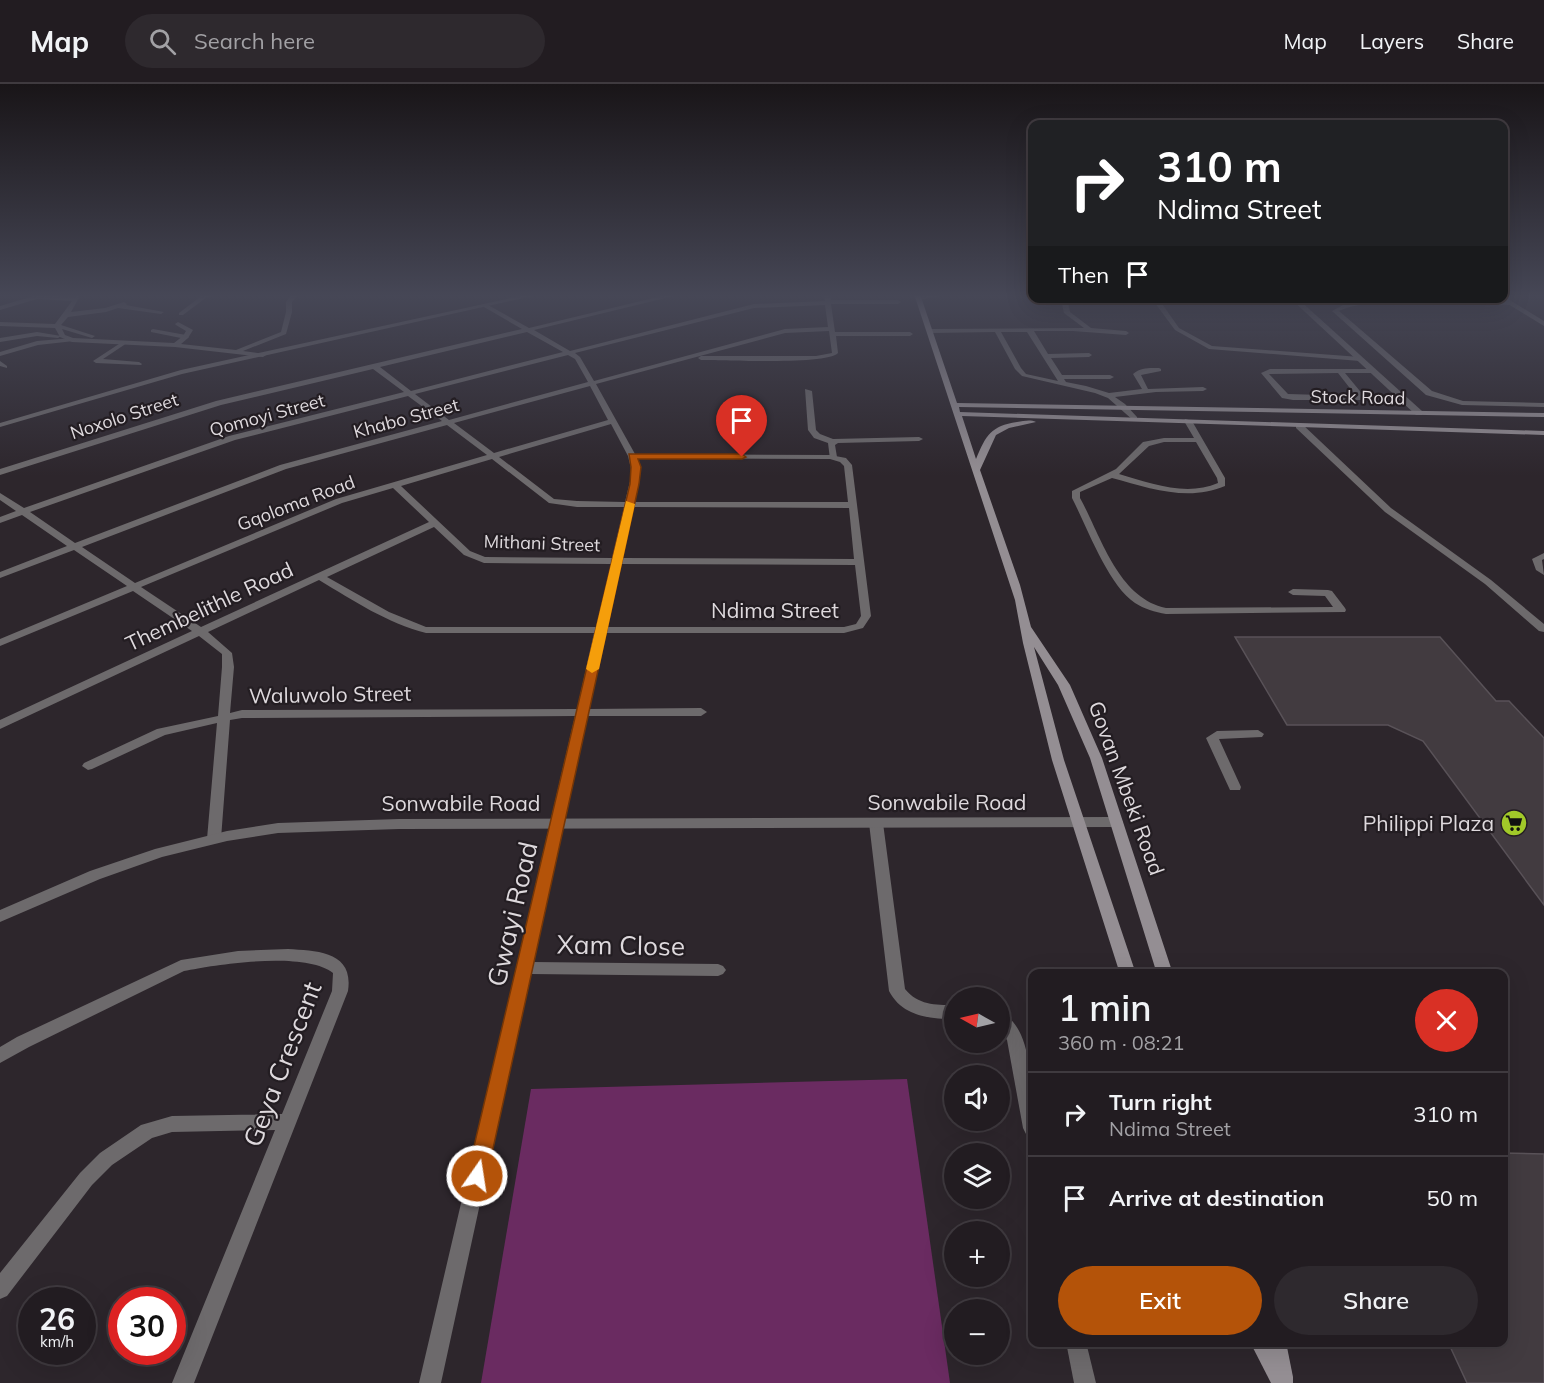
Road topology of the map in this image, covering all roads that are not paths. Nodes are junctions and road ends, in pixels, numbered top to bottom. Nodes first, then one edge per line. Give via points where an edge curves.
1 (106, 355) edge
2 (263, 355) edge
3 (422, 355) edge
4 (559, 355) edge
5 (573, 355) edge
6 (697, 355) edge
7 (831, 355) edge
8 (939, 355) edge
9 (1011, 355) edge
10 (1300, 355) edge
11 (1355, 355) edge
12 (1385, 355) edge
13 (1046, 356) joint
14 (1089, 356) dead end
15 (684, 358) junction
16 (1360, 359) junction
17 (139, 364) dead end
18 (374, 366) junction
19 (1159, 370) dead end
20 (1340, 371) junction
21 (1373, 371) junction
22 (1110, 376) dead end
23 (1062, 381) junction
24 (591, 382) junction
25 (1203, 389) dead end
26 (808, 391) dead end
27 (1146, 391) junction
28 (409, 393) junction
29 (1111, 395) junction
30 (1544, 405) edge
31 (1126, 409) junction
32 (957, 410) junction
33 (1419, 413) junction
34 (1544, 415) edge
35 (1088, 417) junction
36 (1134, 419) junction
37 (613, 421) junction
38 (1188, 421) junction
39 (447, 423) junction
40 (0, 425) edge
41 (1299, 426) junction
42 (1544, 433) edge
43 (919, 439) dead end
44 (1199, 440) junction
45 (833, 442) junction
46 (491, 456) junction
47 (632, 456) junction
48 (833, 457) junction
49 (976, 470) junction
50 (0, 472) edge
51 (1112, 475) junction
52 (395, 484) junction
53 (0, 496) edge
54 (630, 505) junction
55 (853, 505) junction
56 (23, 512) junction
57 (0, 520) edge
58 (434, 523) junction
59 (74, 546) junction
60 (1544, 556) edge
61 (617, 562) junction
62 (860, 562) junction
63 (1544, 572) edge
64 (0, 575) edge
65 (319, 576) junction
66 (133, 587) junction
67 (1293, 592) dead end
68 (1026, 627) junction
69 (601, 629) junction
70 (1544, 629) edge
71 (199, 631) junction
72 (0, 643) edge
73 (700, 712) dead end
74 (582, 713) junction
75 (223, 718) junction
76 (0, 725) edge
77 (1258, 734) dead end
78 (87, 766) dead end
79 (1235, 787) dead end
80 (1079, 822) junction
81 (1116, 822) junction
82 (557, 823) junction
83 (876, 823) junction
84 (214, 839) junction
85 (0, 916) edge
86 (524, 968) junction
87 (1126, 969) edge
88 (1163, 969) edge
89 (718, 970) dead end
90 (944, 1012) edge
91 (1010, 1030) edge
92 (0, 1056) edge
93 (1028, 1107) edge
94 (287, 1122) junction
95 (0, 1288) edge
96 (1077, 1347) edge
97 (1263, 1347) edge
98 (1277, 1347) edge
99 (183, 1383) edge
100 (430, 1383) edge
101 (1085, 1383) edge
102 (1283, 1383) edge

1 - 17 street via 96,361
2 - 40 street via 132,385
3 - 18 street, Noxolo Street
4 - 28 street, Qomoyi Street
5 - 24 street
6 - 15 street, Khabo Street
7 - 15 street via 822,358
8 - 32 main road, Govan Mbeki Road
9 - 23 street via 1021,373
10 - 16 street
11 - 16 street
12 - 30 street via 1429,393 1443,399
13 - 14 street
13 - 23 street
15 - 24 street, Khabo Street
16 - 21 street
18 - 28 street
18 - 50 street, Noxolo Street via 197,408
19 - 27 street via 1137,374
20 - 20 street via 1270,371 1264,373 1285,396 1361,398
20 - 21 street
21 - 33 street
22 - 23 street
23 - 29 street
24 - 37 street
24 - 39 street, Khabo Street
25 - 27 street
26 - 45 street via 812,430
27 - 29 street
28 - 39 street
28 - 56 street, Qomoyi Street via 232,438
29 - 31 street
31 - 32 main road, Stock Road
31 - 33 main road, Stock Road
31 - 36 street
32 - 35 main road, Stock Road
32 - 49 main road, Govan Mbeki Road
33 - 34 main road, Stock Road
35 - 36 main road, Stock Road
35 - 49 main road via 1002,428 988,438
36 - 38 main road, Stock Road
37 - 46 street, Gqoloma Road
37 - 47 street
38 - 41 main road, Stock Road
38 - 44 street
39 - 46 street
39 - 59 street, Khabo Street via 267,473
41 - 42 main road, Stock Road
41 - 70 street via 1388,510 1488,582
43 - 45 street
44 - 51 street via 1146,444
44 - 51 street via 1221,478 1218,487 1171,490
45 - 48 street
46 - 52 street, Gqoloma Road
46 - 54 street via 552,501
47 - 48 street
47 - 54 street, Gwayi Road via 636,473
48 - 55 street, Ndima Street via 848,465
49 - 68 main road, Govan Mbeki Road
51 - 67 street via 1075,494 1119,580 1141,603 1167,610 1341,610 1328,593
52 - 58 street, Mithani Street
52 - 66 street, Gqoloma Road via 322,508
53 - 56 street
54 - 55 street
54 - 61 street, Gwayi Road
55 - 62 street, Ndima Street
56 - 57 street, Qomoyi Street
56 - 59 street
58 - 61 street, Mithani Street via 467,552 484,560
58 - 65 street, Thembelithle Road
59 - 64 street, Khabo Street
59 - 66 street
60 - 63 street via 1537,559
61 - 62 street, Mithani Street
61 - 69 street, Gwayi Road
62 - 69 street, Ndima Street via 866,616 858,628
65 - 69 street, Ndima Street via 415,628
65 - 71 street, Thembelithle Road
66 - 71 street
66 - 72 street, Gqoloma Road
68 - 80 main road, Govan Mbeki Road via 1058,760
68 - 81 main road, Govan Mbeki Road via 1064,685 1096,759
69 - 74 street, Gwayi Road
71 - 75 street via 228,656
71 - 76 street, Thembelithle Road
73 - 74 street, Waluwolo Street
74 - 75 street, Waluwolo Street via 274,713
74 - 82 street, Gwayi Road
75 - 78 street, Waluwolo Street via 152,735
75 - 84 street
77 - 79 street via 1212,738
80 - 81 street, Sonwabile Road
80 - 83 street, Sonwabile Road
80 - 87 main road, Govan Mbeki Road
81 - 88 main road, Govan Mbeki Road
82 - 83 street, Sonwabile Road
82 - 84 street, Sonwabile Road via 315,826
82 - 86 street, Gwayi Road
83 - 90 street via 897,991 908,1005 917,1009
84 - 85 street, Sonwabile Road via 102,872
86 - 89 street, Xam Close
86 - 100 street, Gwayi Road
91 - 93 street
92 - 94 street, Geya Crescent via 170,971 196,962 254,956 330,961 338,967 342,980
94 - 95 street via 172,1124 147,1131 106,1159 86,1179
94 - 99 street, Geya Crescent
96 - 101 street
97 - 102 main road
98 - 102 main road

